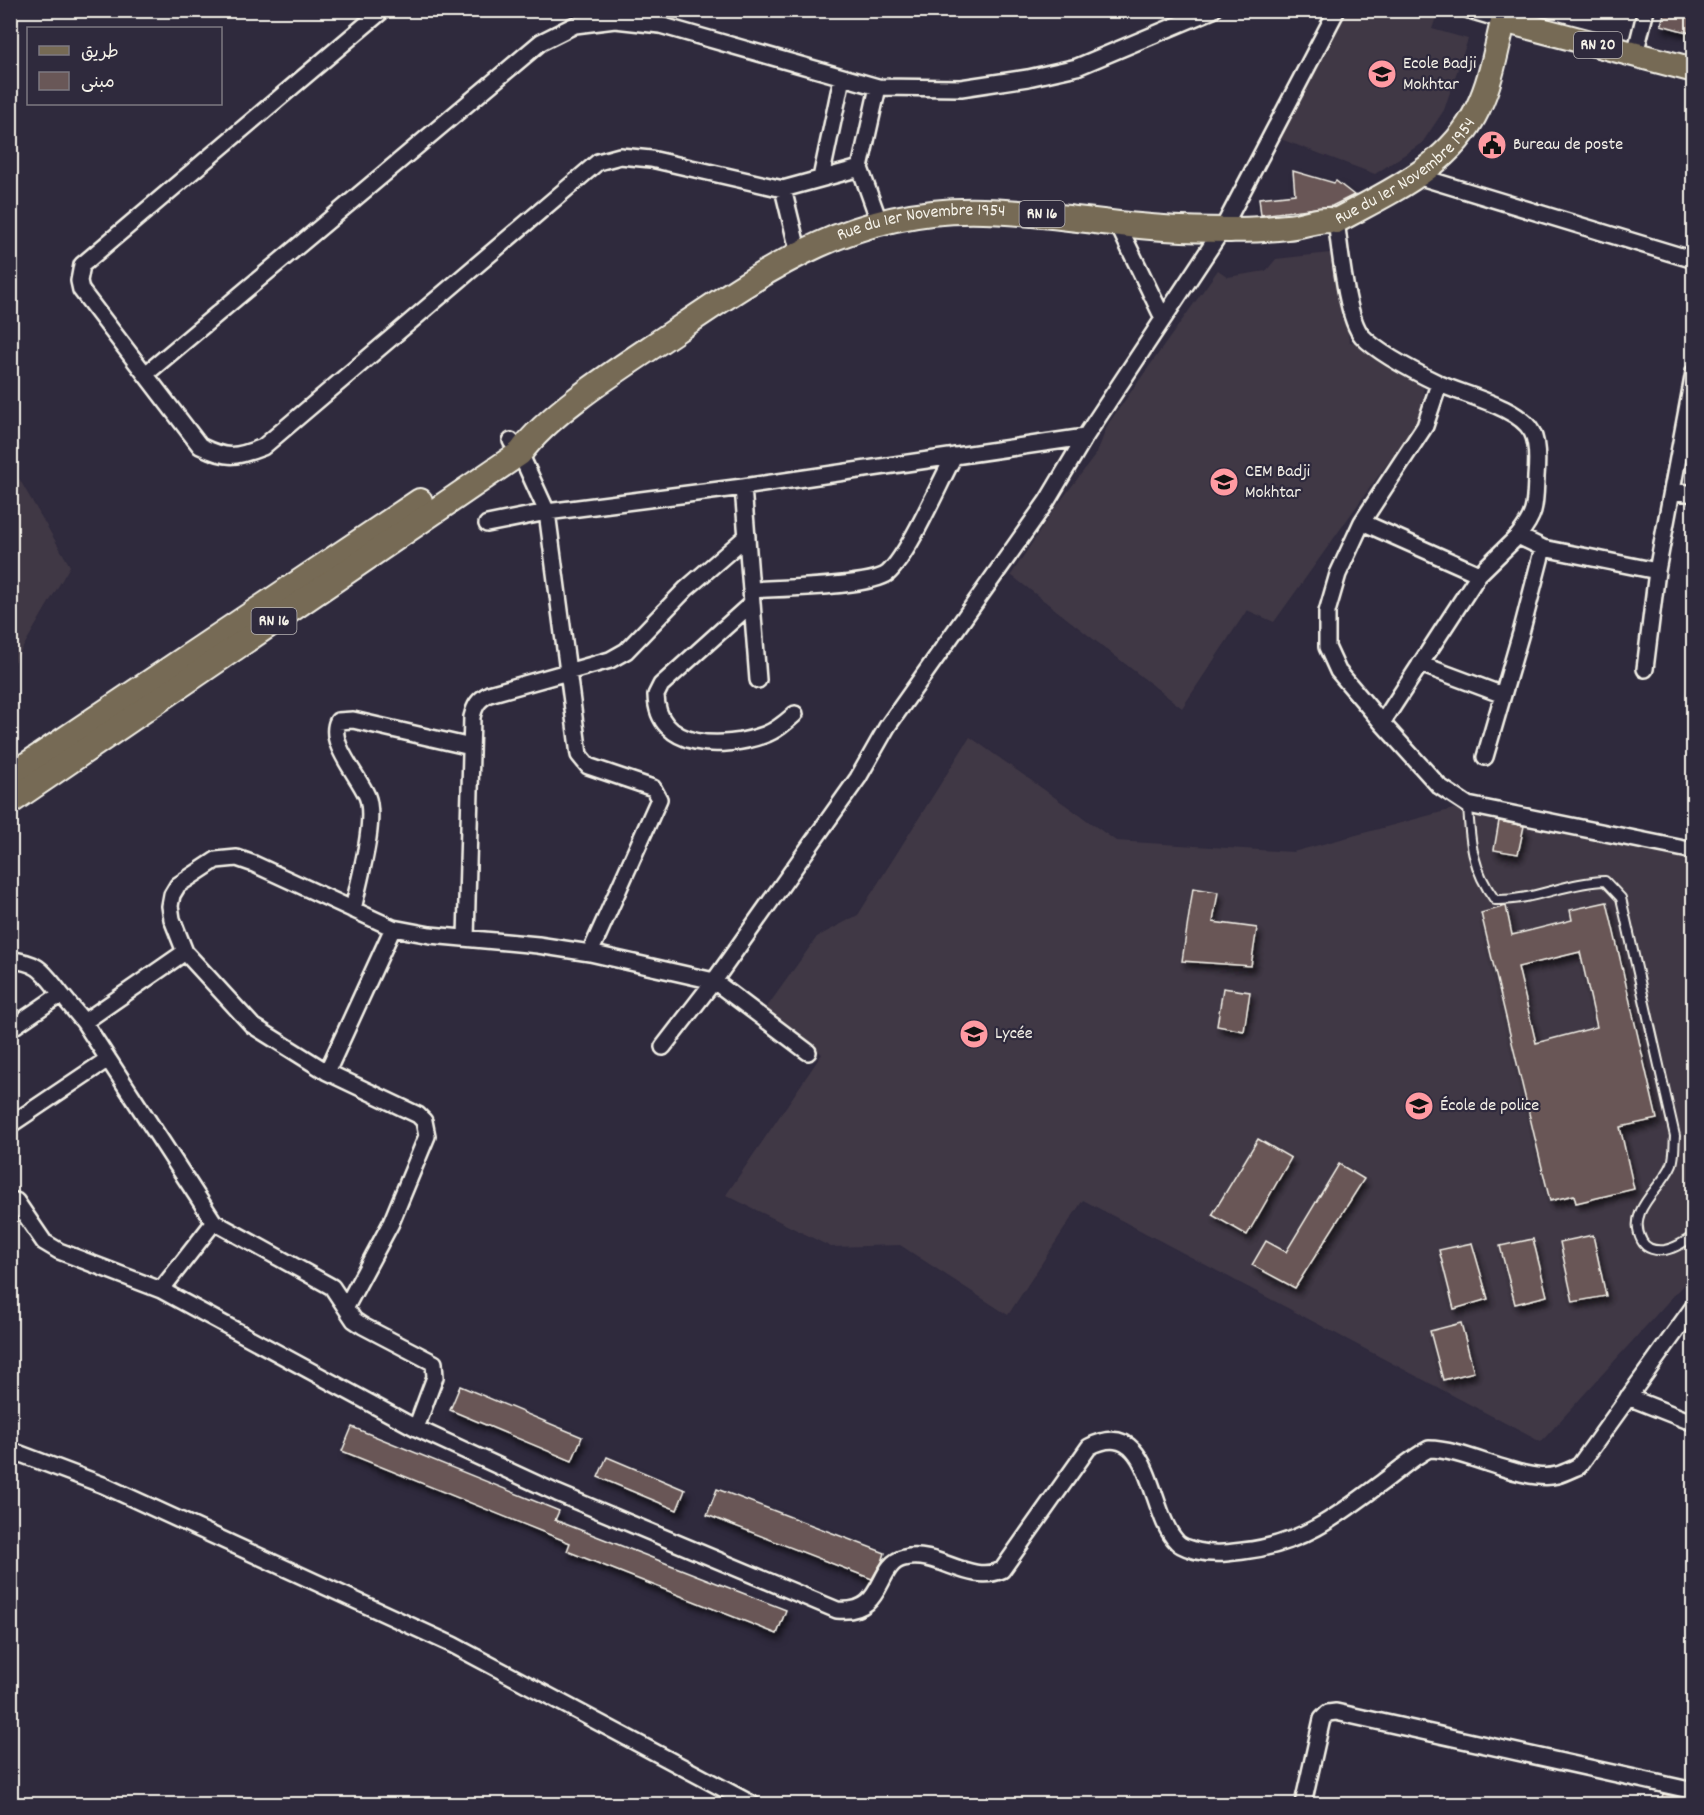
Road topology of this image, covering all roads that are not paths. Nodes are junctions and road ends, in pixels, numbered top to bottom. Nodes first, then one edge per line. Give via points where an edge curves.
1 (383, 10) edge
2 (1213, 10) edge
3 (1337, 10) edge
4 (1469, 10) edge
5 (1646, 10) edge
6 (1505, 15) edge
7 (1635, 54) junction
8 (1694, 70) edge
9 (842, 78) junction
10 (878, 87) junction
11 (860, 168) junction
12 (1417, 176) junction
13 (821, 178) junction
14 (783, 189) junction
15 (879, 221) junction
16 (1336, 221) junction
17 (1117, 224) junction
18 (1222, 230) junction
19 (799, 254) junction
20 (1694, 260) edge
21 (1162, 316) junction
22 (1694, 372) edge
23 (147, 373) junction
24 (1439, 384) junction
25 (1085, 437) junction
26 (521, 443) junction
27 (954, 456) junction
28 (743, 487) junction
29 (1673, 492) junction
30 (1694, 494) edge
31 (547, 512) junction
32 (1362, 522) junction
33 (487, 524) dead end
34 (747, 536) junction
35 (1518, 536) junction
36 (1543, 548) junction
37 (1657, 571) junction
38 (1479, 574) junction
39 (752, 596) junction
40 (1420, 664) junction
41 (1645, 669) dead end
42 (567, 672) junction
43 (758, 680) dead end
44 (1503, 696) junction
45 (795, 714) dead end
46 (1382, 723) junction
47 (471, 747) junction
48 (1485, 757) dead end
49 (10, 776) edge
50 (10, 802) edge
51 (1468, 805) junction
52 (1694, 851) edge
53 (353, 910) junction
54 (393, 928) junction
55 (466, 938) junction
56 (185, 952) junction
57 (590, 953) junction
58 (10, 960) edge
59 (714, 981) junction
60 (61, 994) junction
61 (84, 1022) junction
62 (10, 1029) edge
63 (663, 1047) dead end
64 (808, 1052) dead end
65 (108, 1059) junction
66 (327, 1072) junction
67 (10, 1125) edge
68 (16, 1201) dead end
69 (214, 1222) junction
70 (1694, 1235) edge
71 (161, 1290) junction
72 (1694, 1306) edge
73 (346, 1307) junction
74 (1628, 1397) junction
75 (1694, 1423) edge
76 (416, 1428) junction
77 (10, 1450) edge
78 (1694, 1791) edge
79 (752, 1804) edge
80 (1303, 1804) edge

1 - 23 street via 82,265 81,290
2 - 10 street via 1077,67 1038,76 961,88
3 - 18 street
4 - 6 street
5 - 7 street
6 - 7 main road, RN 20
6 - 12 main road, Rue du 1er Novembre 1954 / RN 16 via 1490,77 1472,121
7 - 8 main road, RN 20
9 - 10 street
9 - 13 street
9 - 23 street via 660,25 615,20 575,25 541,42
10 - 11 street
11 - 13 street
11 - 15 street
12 - 16 main road, Rue du 1er Novembre 1954 / RN 16
12 - 20 street
13 - 14 street
14 - 19 street
14 - 23 street via 651,159 620,156 598,162 263,447 241,456 222,456 200,446
15 - 17 main road, Rue du 1er Novembre 1954 / RN 16 via 925,213 984,211 1046,214
15 - 19 main road, Rue du 1er Novembre 1954 / RN 16
16 - 18 main road, Rue du 1er Novembre 1954 / RN 16
16 - 24 street via 1352,320 1361,335
17 - 18 main road, Rue du 1er Novembre 1954 / RN 16
17 - 21 street
18 - 21 street
19 - 26 main road, Rue du 1er Novembre 1954 / RN 16 via 759,275 626,364
21 - 25 street
22 - 29 street
24 - 32 street via 1425,426
24 - 35 street via 1513,414 1532,432 1537,465 1535,501 1532,519
25 - 27 street
25 - 59 street via 1047,501
26 - 31 street
26 - 49 main road, RN 16
26 - 50 main road, RN 16
27 - 28 street
27 - 39 street via 888,573 869,581
28 - 31 street
28 - 34 street
29 - 30 street
29 - 37 street
31 - 33 street
31 - 42 street
32 - 38 street
32 - 46 street via 1338,574 1327,612 1328,646 1338,671
34 - 39 street
34 - 42 street via 686,589 626,651 610,660
35 - 36 street
35 - 38 street
36 - 37 street
36 - 44 street
37 - 41 street
38 - 40 street
39 - 43 street
39 - 45 street via 661,685 656,695 662,719 684,740 700,743 765,735
40 - 44 street
40 - 46 street
42 - 47 street via 481,698 472,717
42 - 57 street via 582,762 653,788 659,800
44 - 48 street
46 - 51 street via 1439,786
47 - 53 street via 352,720 338,721 335,738 368,798 368,829
47 - 55 street
51 - 52 street
51 - 70 lane via 1471,845 1482,882 1496,900 1517,900 1584,881 1605,881 1621,898 1675,1136 1671,1165 1645,1202 1638,1219 1638,1233 1643,1244 1654,1250 1668,1250
53 - 54 street
53 - 56 street via 254,864 226,857 178,885 172,895 172,919
54 - 55 street
54 - 66 street
55 - 57 street
56 - 61 street
56 - 66 street via 252,1025
57 - 59 street
58 - 60 street via 39,967
59 - 63 street
59 - 64 street
60 - 61 street
60 - 62 street
61 - 65 street
65 - 67 street
65 - 69 street
66 - 73 street via 418,1115 427,1128 392,1223
68 - 71 street via 44,1242
69 - 71 street
69 - 73 street via 332,1287
71 - 76 street
72 - 74 street
73 - 76 street via 363,1326 434,1363 435,1377
74 - 75 street
74 - 76 street via 1578,1466 1556,1476 1538,1476 1429,1449 1341,1513 1293,1540 1272,1548 1211,1555 1178,1544 1166,1527 1141,1461 1119,1441 1102,1440 1089,1447 1002,1570 977,1575 934,1560 904,1558 896,1562 867,1602 852,1611 837,1610 557,1493
77 - 79 street via 103,1485 453,1645
78 - 80 street via 1336,1712 1322,1719

